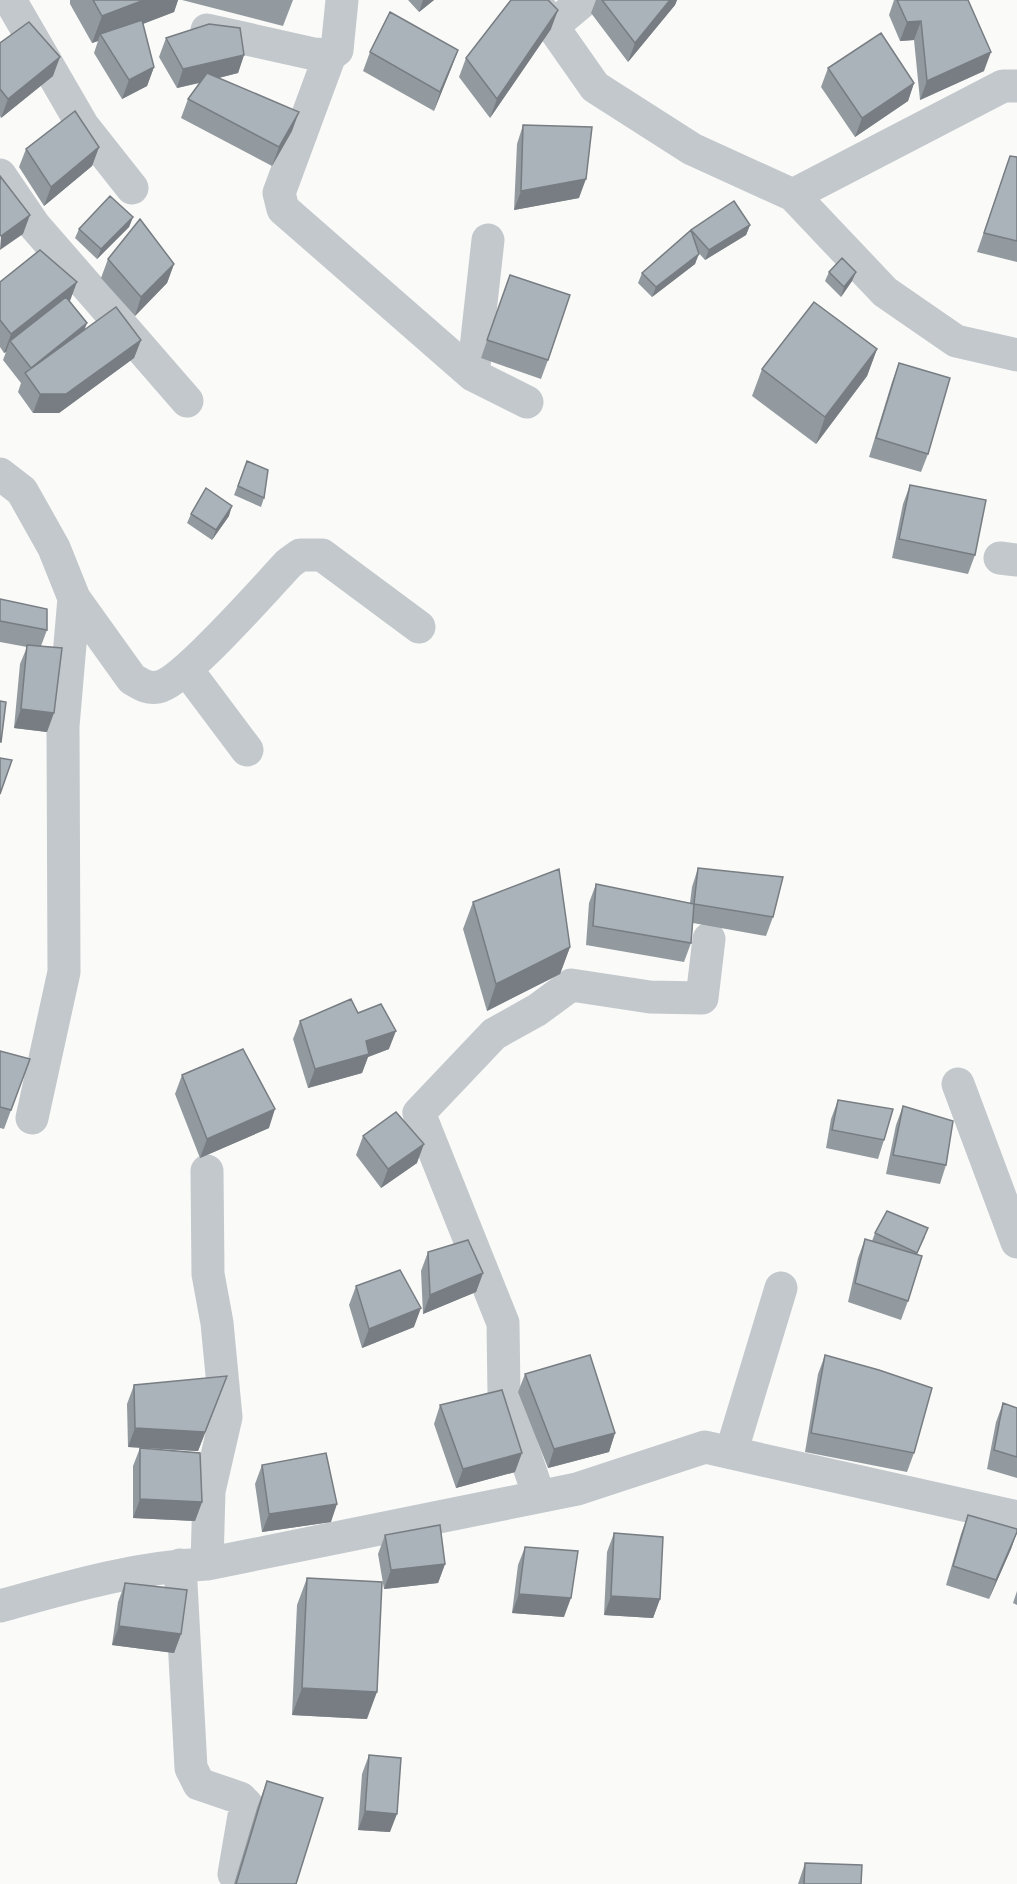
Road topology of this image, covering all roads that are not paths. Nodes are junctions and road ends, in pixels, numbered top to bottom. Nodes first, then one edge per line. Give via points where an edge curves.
1 (10, 0) edge
2 (342, 0) edge
3 (534, 0) edge
4 (584, 0) edge
5 (554, 26) junction
6 (207, 30) edge
7 (330, 55) junction
8 (1017, 86) edge
9 (0, 175) edge
10 (132, 188) dead end
11 (794, 195) junction
12 (488, 240) dead end
13 (1017, 355) edge
14 (473, 375) junction
15 (187, 401) dead end
16 (526, 402) dead end
17 (0, 474) edge
18 (74, 597) junction
19 (419, 627) dead end
20 (187, 670) junction
21 (247, 750) dead end
22 (709, 939) dead end
23 (958, 1084) dead end
24 (32, 1118) dead end
25 (207, 1171) dead end
26 (1017, 1242) edge
27 (781, 1288) dead end
28 (731, 1453) junction
29 (539, 1496) junction
30 (1017, 1516) edge
31 (193, 1564) junction
32 (0, 1606) edge
33 (234, 1874) dead end

1 - 10 street via 83,126
2 - 7 street via 337,50
3 - 5 street
4 - 5 street
5 - 11 street via 595,87 692,149
6 - 7 street
7 - 14 street via 279,193 283,209
8 - 11 street via 1003,87
9 - 15 street via 34,225
11 - 13 street via 885,292 956,341
12 - 14 street
14 - 16 street
17 - 18 street via 22,491 54,548
18 - 20 street via 132,679 146,687 160,687
18 - 24 street via 63,726 64,972
19 - 20 street via 322,555 300,555
20 - 21 street
22 - 29 street via 702,998 650,996 571,985 494,1034 419,1113 503,1323 504,1394
23 - 26 street
25 - 31 street via 208,1274 226,1417
27 - 28 street
28 - 29 street via 705,1447 578,1489
28 - 30 street
29 - 31 street
31 - 32 street via 100,1578
31 - 33 street via 191,1768 199,1784 240,1798 246,1804

